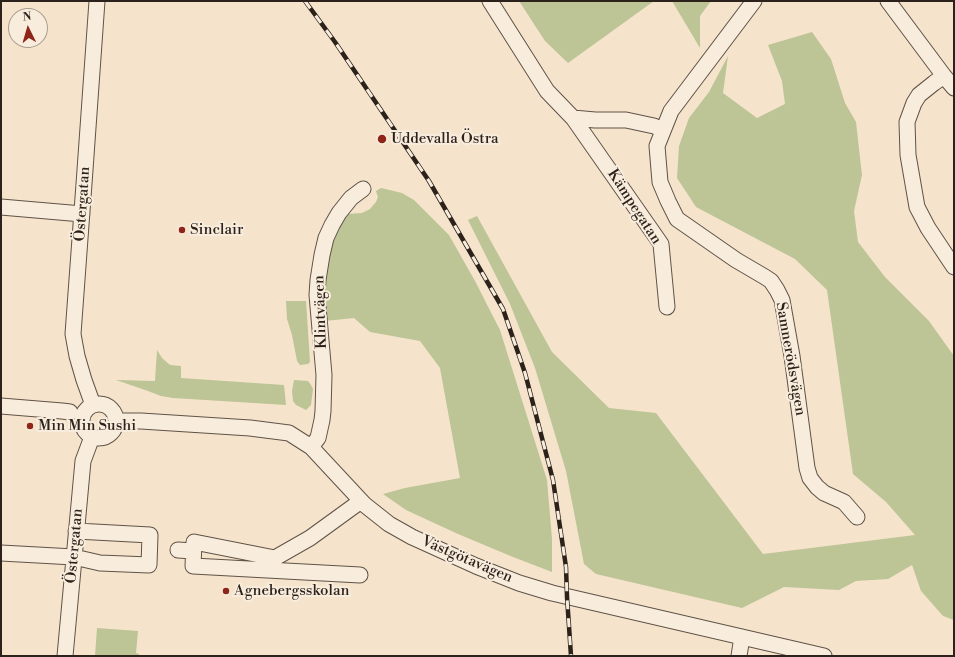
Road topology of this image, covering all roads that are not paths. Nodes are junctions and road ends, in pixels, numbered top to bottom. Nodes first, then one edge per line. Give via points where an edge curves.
1 (97, 1) edge
2 (490, 1) edge
3 (754, 1) edge
4 (888, 1) edge
5 (944, 76) junction
6 (954, 88) edge
7 (573, 118) junction
8 (663, 130) junction
9 (363, 189) dead end
10 (1, 207) edge
11 (82, 214) junction
12 (954, 267) edge
13 (667, 307) dead end
14 (93, 405) junction
15 (1, 406) edge
16 (70, 412) dead end
17 (116, 421) junction
18 (92, 437) junction
19 (311, 447) junction
20 (360, 501) junction
21 (857, 517) dead end
22 (76, 531) junction
23 (178, 550) dead end
24 (193, 551) junction
25 (1, 553) edge
26 (74, 557) junction
27 (274, 564) junction
28 (360, 575) dead end
29 (742, 637) junction
30 (65, 656) edge
31 (739, 656) edge
32 (824, 656) edge

1 - 11 street, Östergatan
2 - 7 street, Kämpegatan via 548,91
3 - 8 street, Samnerödsvägen via 671,111
4 - 5 street
5 - 6 street
5 - 12 street via 919,95 914,103 907,122 908,155 917,207
7 - 8 street via 626,120
7 - 13 street, Kämpegatan via 660,244
8 - 21 street, Samnerödsvägen via 656,146 660,182 678,219 736,260 766,276 777,290 782,300 792,356 810,478 824,493 844,502
9 - 19 street, Klintvägen via 351,198 339,213 326,238 322,255 317,295 324,375 323,411 318,438
10 - 11 street
11 - 14 street, Östergatan via 73,334 77,356
14 - 17 street via 108,407 115,415
14 - 18 street via 84,412 82,418 83,429
15 - 16 street
17 - 18 street via 113,432 108,436 97,439
17 - 19 street, Västgötavägen via 271,430 288,433
18 - 22 street, Östergatan via 83,461
19 - 20 street, Västgötavägen
20 - 27 street via 304,534
20 - 29 street, Västgötavägen via 389,524 412,537 519,583 560,595
22 - 26 street, Östergatan
22 - 26 street via 119,531 150,535 151,549 149,565 100,563
23 - 24 street
24 - 27 street via 194,542
24 - 27 street via 193,566
25 - 26 street
26 - 30 street, Östergatan
27 - 28 street
29 - 31 street
29 - 32 street, Västgötavägen

